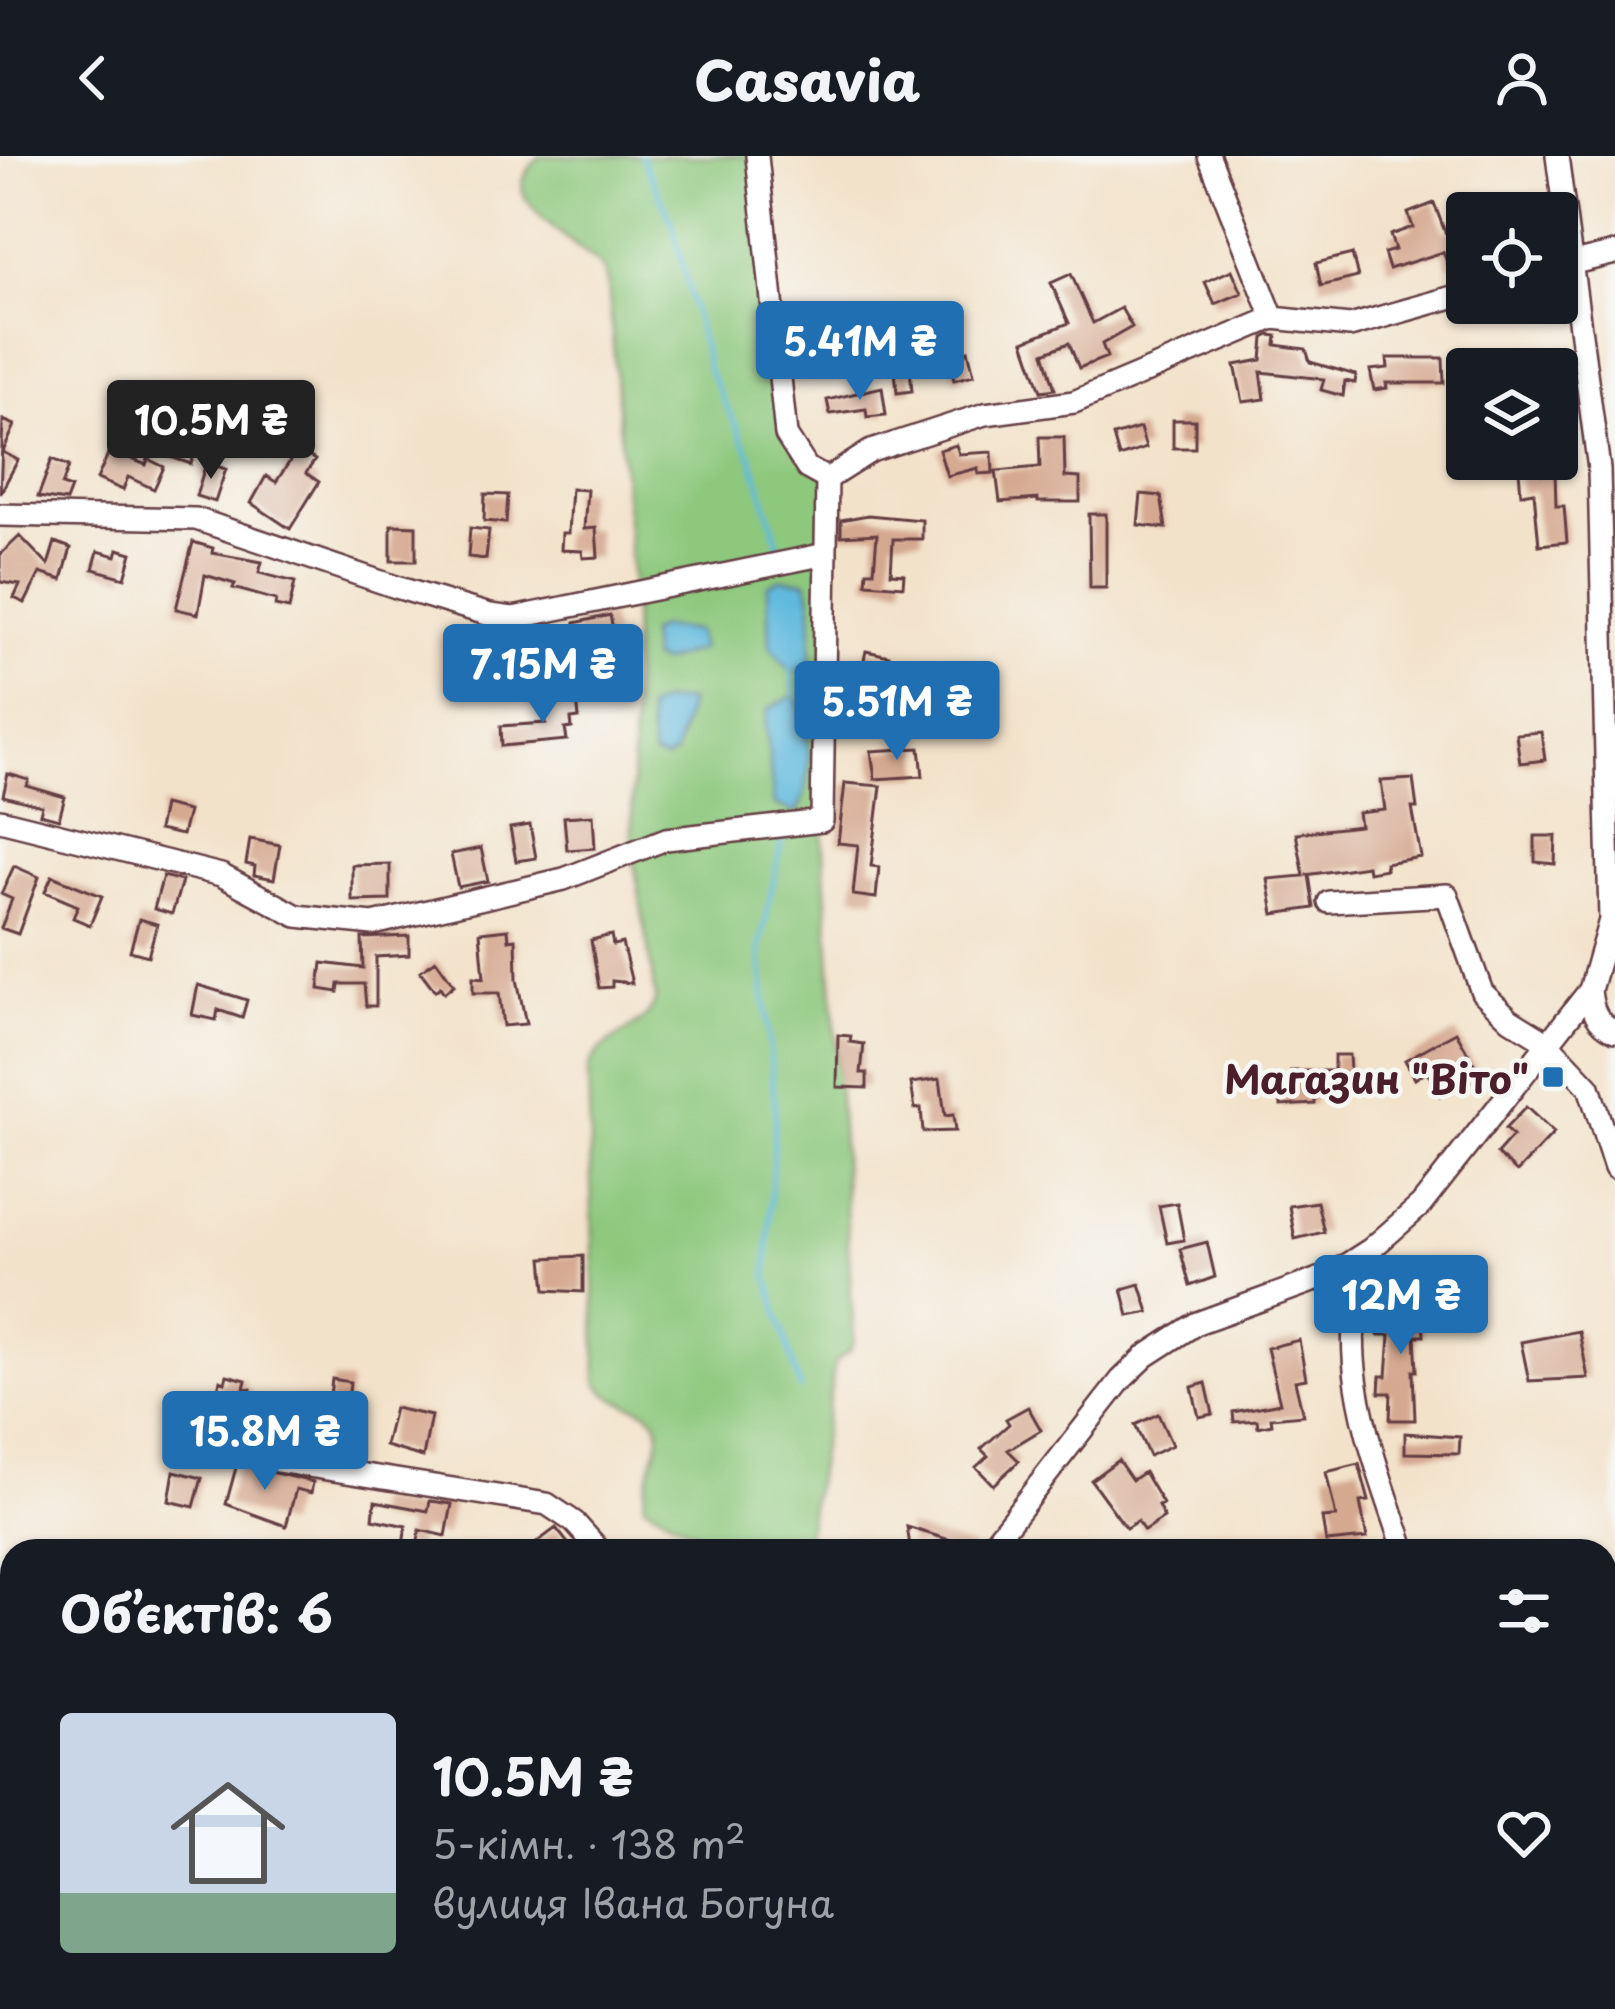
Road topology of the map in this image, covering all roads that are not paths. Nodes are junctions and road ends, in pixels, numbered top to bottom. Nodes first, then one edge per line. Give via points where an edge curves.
1 (757, 156) edge
2 (1209, 156) edge
3 (1557, 156) edge
4 (1559, 192) edge
5 (1615, 254) edge
6 (1578, 262) edge
7 (1446, 299) edge
8 (1274, 319) junction
9 (1576, 324) edge
10 (1607, 473) edge
11 (827, 479) junction
12 (0, 514) edge
13 (826, 554) junction
14 (0, 820) edge
15 (1329, 902) dead end
16 (1591, 990) junction
17 (1615, 1031) edge
18 (1546, 1042) junction
19 (1615, 1168) edge
20 (1371, 1249) junction
21 (278, 1461) dead end
22 (589, 1539) edge
23 (996, 1539) edge
24 (1401, 1539) edge

1 - 11 street via 786,435 807,468
2 - 8 street
3 - 4 street
5 - 6 street
7 - 8 street via 1350,326
8 - 11 street via 1074,402 985,414 871,451
9 - 10 street
10 - 16 street via 1610,920
11 - 13 street
12 - 13 street via 196,519 513,618
13 - 14 street via 822,821 666,839 564,879 373,924 297,916 221,875
15 - 18 street via 1447,895 1482,992
16 - 17 street via 1592,1010
16 - 18 street
18 - 19 street via 1589,1087
18 - 20 street via 1421,1205
20 - 23 street via 1332,1274 1196,1323 1146,1357
20 - 24 street via 1355,1299 1352,1355 1363,1426
21 - 22 street via 548,1504

